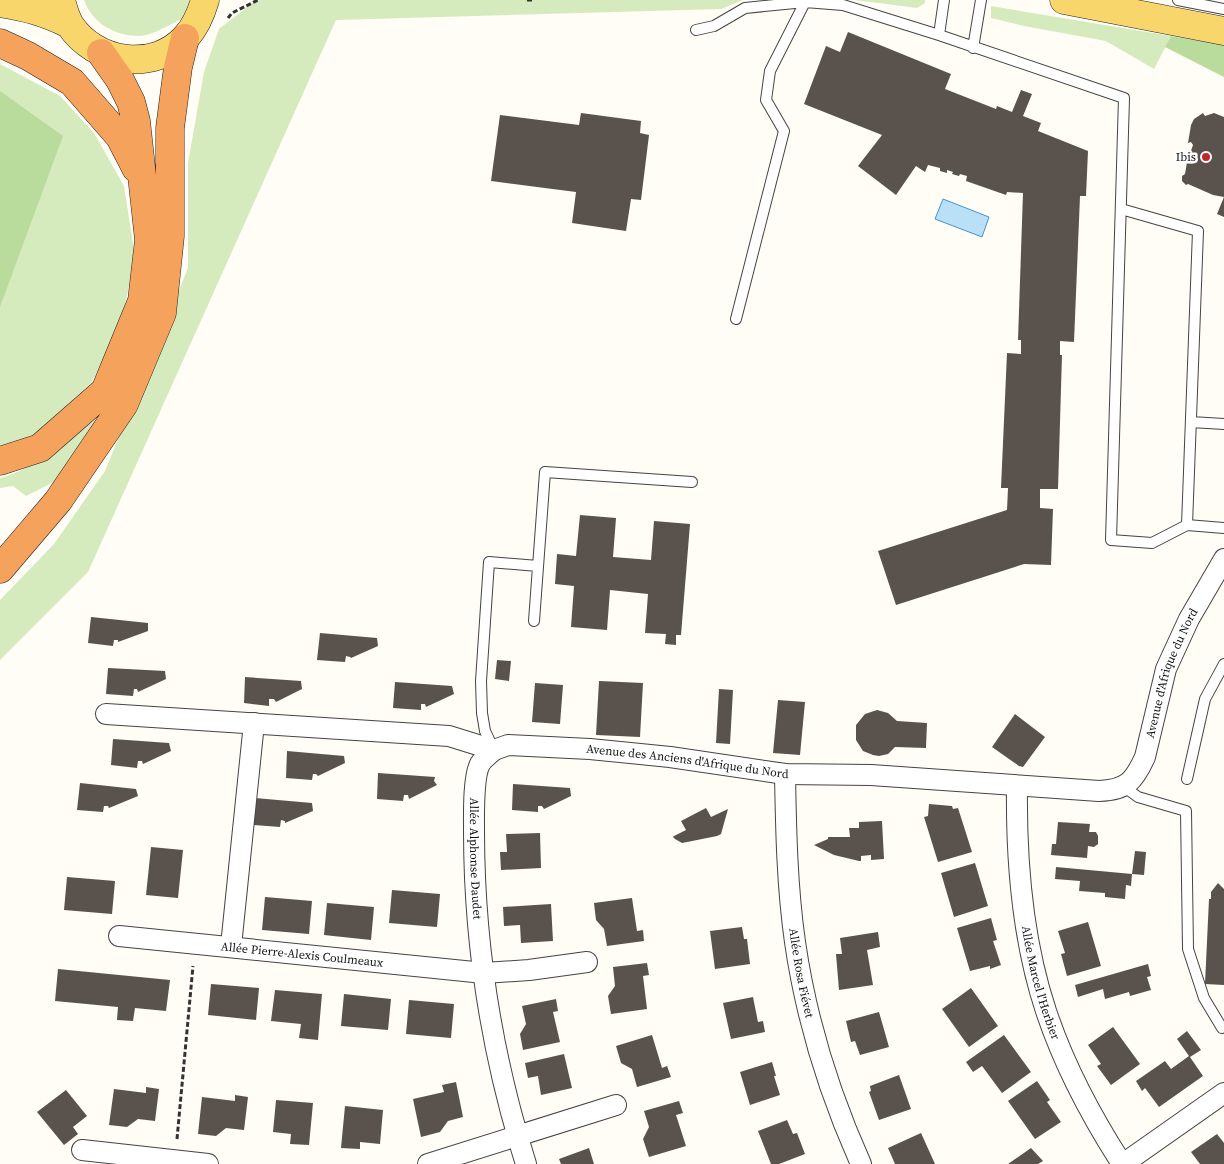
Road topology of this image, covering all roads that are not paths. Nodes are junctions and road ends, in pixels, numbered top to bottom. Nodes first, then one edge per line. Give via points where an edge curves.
1 (224, 0) edge
2 (944, 0) edge
3 (981, 0) edge
4 (1064, 0) edge
5 (1178, 0) edge
6 (804, 2) junction
7 (0, 3) edge
8 (1224, 8) edge
9 (65, 12) edge
10 (197, 19) edge
11 (696, 30) dead end
12 (1224, 31) edge
13 (939, 35) junction
14 (0, 43) edge
15 (973, 48) junction
16 (101, 53) junction
17 (144, 183) junction
18 (1121, 209) junction
19 (736, 319) dead end
20 (1191, 422) junction
21 (1224, 424) edge
22 (0, 461) edge
23 (692, 482) dead end
24 (1187, 525) junction
25 (1224, 528) edge
26 (1224, 560) edge
27 (538, 566) junction
28 (0, 569) edge
29 (534, 621) dead end
30 (1224, 664) edge
31 (106, 714) dead end
32 (254, 723) junction
33 (494, 750) junction
34 (785, 774) junction
35 (1187, 780) dead end
36 (1017, 786) junction
37 (1123, 786) junction
38 (119, 936) dead end
39 (231, 946) junction
40 (587, 962) dead end
41 (484, 973) junction
42 (1224, 1027) edge
43 (1224, 1093) edge
44 (616, 1105) dead end
45 (517, 1136) junction
46 (82, 1150) dead end
47 (208, 1164) edge
48 (428, 1164) edge
49 (526, 1164) edge
50 (861, 1164) edge
51 (1122, 1164) edge

1 - 10 main road
2 - 13 lane
3 - 15 lane
4 - 12 main road
5 - 8 lane
6 - 11 lane via 745,8 714,26
6 - 13 lane via 843,5
6 - 19 lane via 770,71 766,100 784,131
7 - 9 main road via 46,13
9 - 16 main road via 83,41
10 - 16 main road via 167,52 146,59 123,59
10 - 28 highway via 178,67 170,128 170,236 162,314 124,404 58,501
13 - 15 lane
14 - 17 highway via 72,82 120,138
15 - 18 lane via 1124,98
16 - 17 highway via 131,102
17 - 22 highway via 149,240 142,301 105,392 40,448
18 - 20 lane via 1198,231
18 - 24 lane via 1111,540 1152,543
20 - 21 lane
20 - 24 lane
23 - 27 lane via 545,472
24 - 25 lane
26 - 37 street, Avenue d'Afrique du Nord via 1189,619 1166,669 1145,757 1132,781
27 - 29 lane
27 - 33 lane via 489,562 481,681 485,731
30 - 35 lane via 1205,699
31 - 32 street
32 - 33 street via 450,736
32 - 39 street
33 - 34 street, Avenue des Anciens d'Afrique du Nord via 515,744 590,749
33 - 41 street, Allée Alphonse Daudet via 480,764 474,806 476,915
34 - 36 street, Avenue des Anciens d'Afrique du Nord
34 - 50 street, Allée Rosa Fiévet via 791,908 801,977 824,1069
36 - 37 street, Avenue des Anciens d'Afrique du Nord via 1099,791
36 - 51 street, Allée Marcel l'Herbier via 1021,887 1039,987 1059,1047
37 - 42 lane via 1138,797 1186,811 1188,949 1204,998
38 - 39 street, Allée Pierre-Alexis Coulmeaux
39 - 41 street, Allée Pierre-Alexis Coulmeaux
40 - 41 street
41 - 45 street, Allée Alphonse Daudet via 498,1062
43 - 51 street
44 - 45 street
45 - 48 street
45 - 49 street, Allée Alphonse Daudet
46 - 47 street

